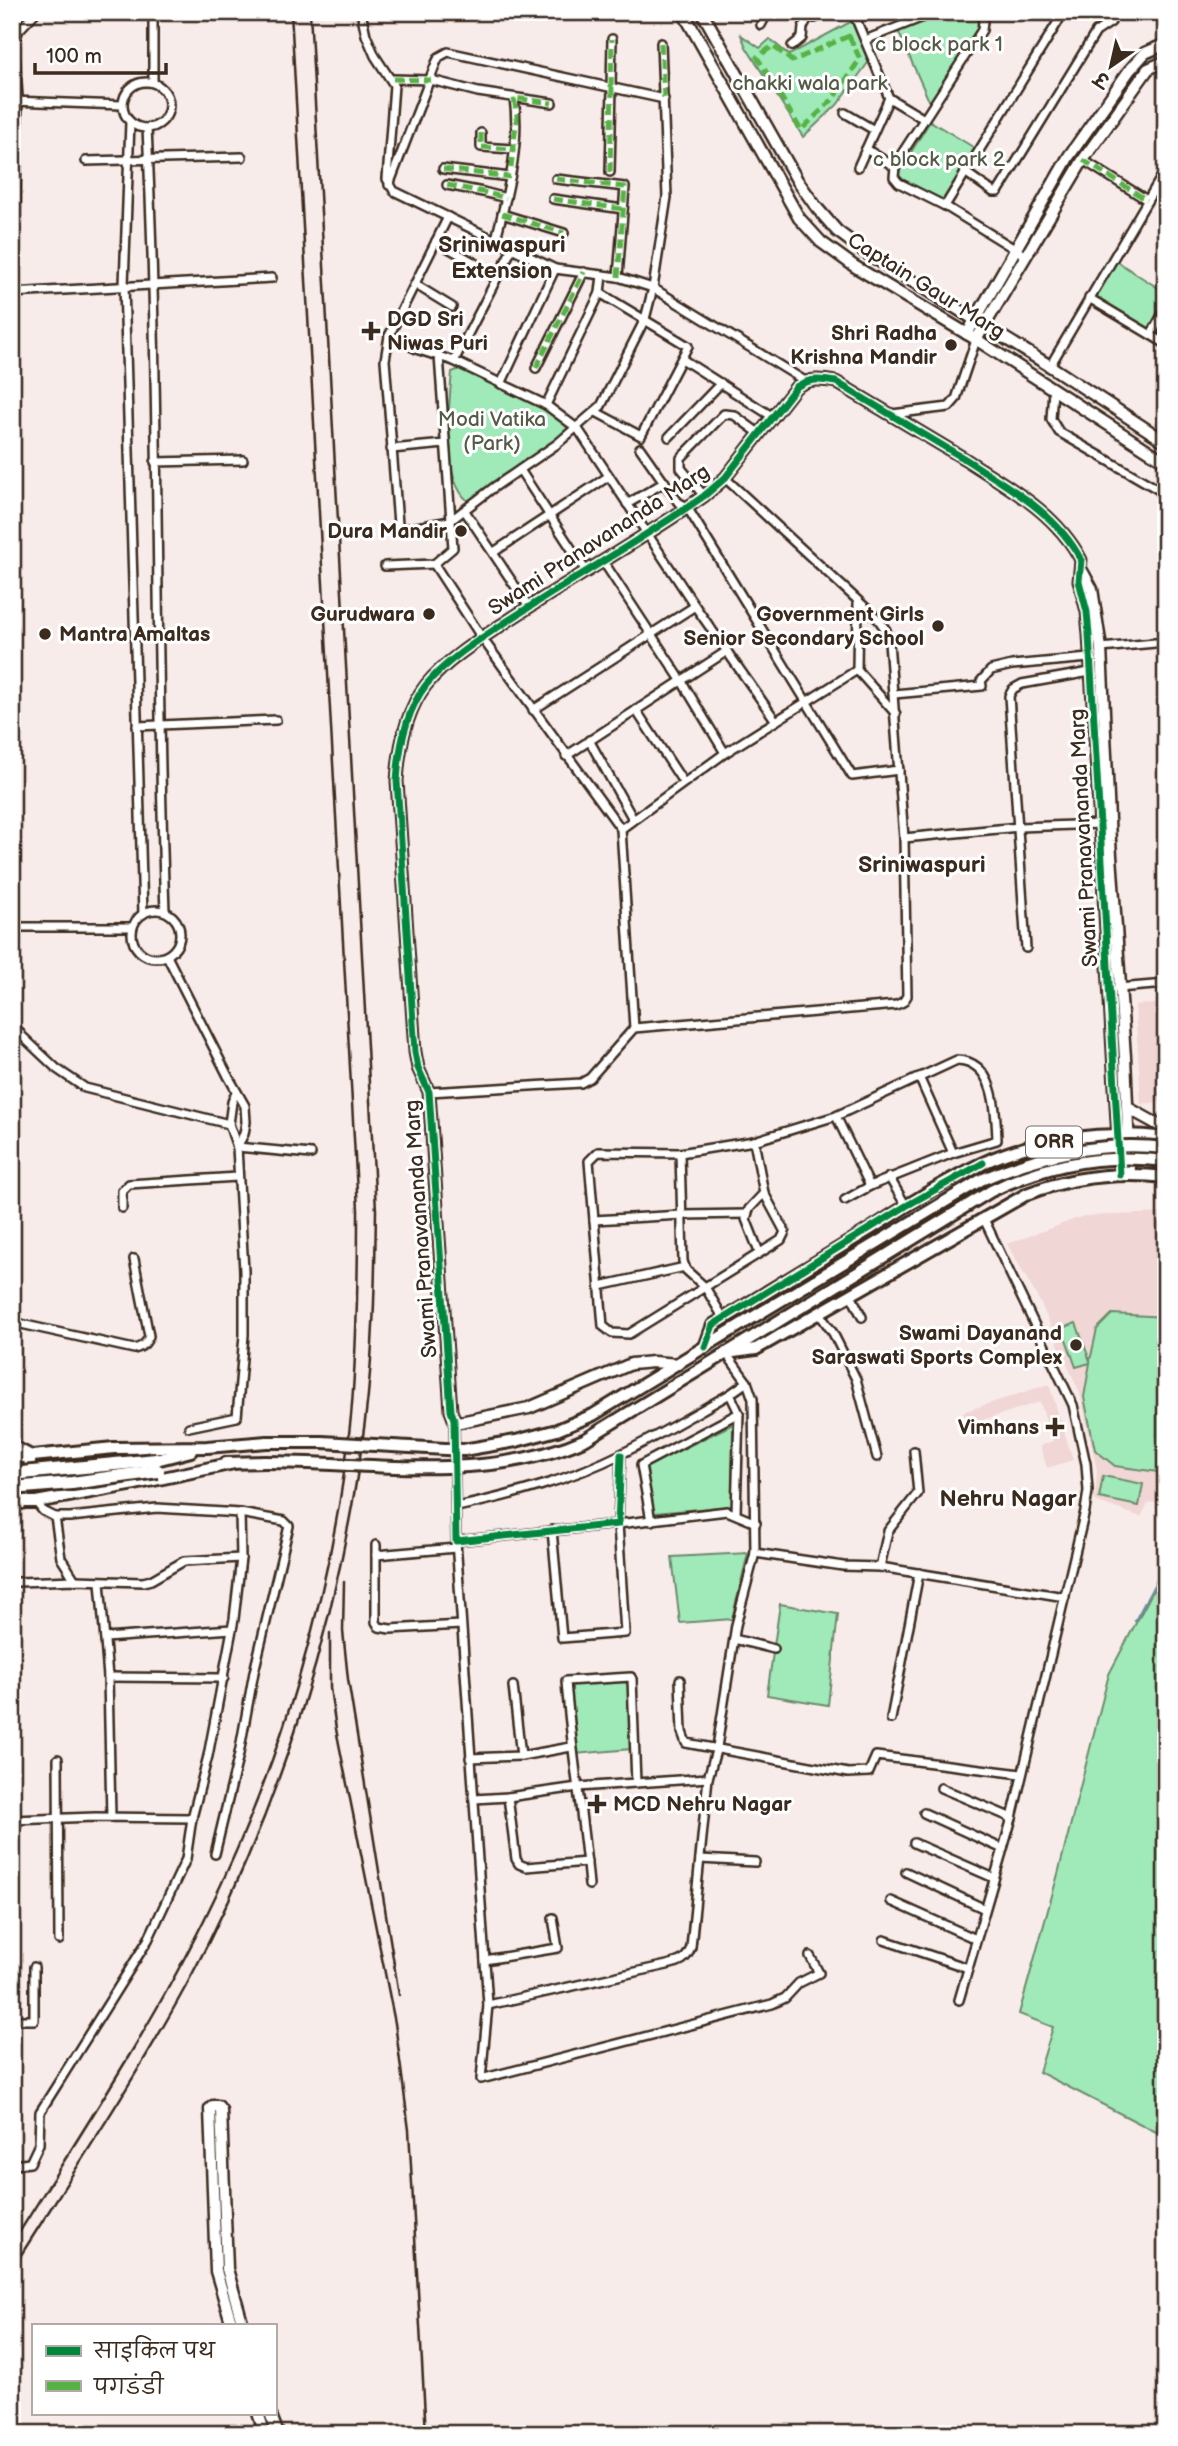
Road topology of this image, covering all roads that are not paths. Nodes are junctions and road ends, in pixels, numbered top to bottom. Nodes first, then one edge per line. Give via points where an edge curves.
1 (36, 12) edge
2 (153, 12) edge
3 (361, 12) edge
4 (683, 12) edge
5 (702, 12) edge
6 (768, 12) edge
7 (827, 12) edge
8 (853, 12) edge
9 (936, 12) edge
10 (980, 12) edge
11 (1064, 12) edge
12 (1110, 12) edge
13 (809, 14) edge
14 (761, 25) dead end
15 (612, 39) dead end
16 (866, 40) junction
17 (661, 43) dead end
18 (1166, 44) edge
19 (792, 46) dead end
20 (1166, 61) edge
21 (393, 79) junction
22 (431, 80) junction
23 (153, 82) junction
24 (611, 87) junction
25 (514, 98) junction
26 (889, 98) junction
27 (664, 99) junction
28 (15, 101) edge
29 (552, 103) dead end
30 (122, 106) junction
31 (845, 113) dead end
32 (924, 119) junction
33 (130, 122) junction
34 (147, 128) junction
35 (874, 130) junction
36 (481, 133) dead end
37 (513, 149) junction
38 (866, 149) junction
39 (242, 157) dead end
40 (148, 158) junction
41 (128, 159) junction
42 (1083, 160) junction
43 (86, 161) dead end
44 (858, 167) dead end
45 (895, 167) junction
46 (443, 169) dead end
47 (1166, 169) edge
48 (610, 172) dead end
49 (965, 172) junction
50 (510, 177) junction
51 (556, 179) dead end
52 (389, 185) junction
53 (447, 185) dead end
54 (506, 198) junction
55 (553, 199) dead end
56 (1147, 200) junction
57 (945, 206) junction
58 (624, 209) junction
59 (502, 214) junction
60 (448, 217) junction
61 (564, 233) dead end
62 (496, 239) junction
63 (436, 241) junction
64 (1014, 248) junction
65 (512, 249) junction
66 (1026, 256) junction
67 (475, 263) dead end
68 (555, 269) junction
69 (584, 272) junction
70 (602, 275) junction
71 (618, 277) junction
72 (272, 278) dead end
73 (153, 284) junction
74 (124, 285) junction
75 (416, 285) junction
76 (653, 288) junction
77 (13, 293) edge
78 (600, 293) junction
79 (1088, 298) junction
80 (452, 307) dead end
81 (1166, 308) edge
82 (645, 320) junction
83 (980, 322) junction
84 (1151, 335) junction
85 (389, 336) junction
86 (972, 337) junction
87 (1166, 344) edge
88 (439, 356) junction
89 (682, 359) junction
90 (454, 361) junction
91 (1050, 366) junction
92 (536, 368) dead end
93 (12, 372) edge
94 (805, 381) junction
95 (721, 383) junction
96 (501, 384) junction
97 (1053, 390) junction
98 (546, 405) junction
99 (596, 412) junction
100 (891, 415) junction
101 (773, 416) junction
102 (578, 429) junction
103 (760, 434) junction
104 (669, 437) dead end
105 (1166, 442) edge
106 (444, 444) junction
107 (640, 448) dead end
108 (391, 449) junction
109 (243, 460) dead end
110 (155, 462) junction
111 (1166, 463) edge
112 (520, 470) junction
113 (609, 476) junction
114 (725, 478) junction
115 (665, 482) junction
116 (1166, 494) edge
117 (704, 496) junction
118 (627, 504) junction
119 (687, 507) junction
120 (465, 511) junction
121 (550, 516) junction
122 (450, 521) junction
123 (647, 534) junction
124 (494, 552) junction
125 (603, 561) junction
126 (434, 564) junction
127 (386, 566) dead end
128 (1082, 569) junction
129 (586, 571) junction
130 (858, 602) junction
131 (695, 606) junction
132 (529, 607) junction
133 (651, 634) junction
134 (482, 638) junction
135 (1166, 642) edge
136 (1101, 648) junction
137 (727, 651) junction
138 (1089, 658) junction
139 (857, 670) junction
140 (1090, 672) junction
141 (681, 680) junction
142 (894, 694) junction
143 (807, 701) junction
144 (533, 710) junction
145 (636, 710) junction
146 (896, 714) junction
147 (276, 720) dead end
148 (776, 722) junction
149 (161, 725) junction
150 (136, 726) junction
151 (589, 740) junction
152 (725, 753) junction
153 (566, 756) junction
154 (899, 770) junction
155 (683, 782) junction
156 (633, 819) junction
157 (1105, 825) junction
158 (1019, 827) junction
159 (621, 829) junction
160 (904, 838) junction
161 (166, 911) junction
162 (143, 914) junction
163 (12, 927) edge
164 (132, 927) junction
165 (1026, 948) dead end
166 (167, 956) junction
167 (1166, 984) edge
168 (1115, 988) junction
169 (12, 1023) edge
170 (634, 1028) junction
171 (1125, 1056) junction
172 (1114, 1058) junction
173 (919, 1077) junction
174 (236, 1092) junction
175 (429, 1092) junction
176 (1128, 1108) junction
177 (836, 1116) junction
178 (229, 1124) junction
179 (1166, 1129) edge
180 (1124, 1136) junction
181 (1166, 1138) edge
182 (754, 1141) junction
183 (236, 1147) junction
184 (1166, 1149) edge
185 (1017, 1152) junction
186 (680, 1153) junction
187 (953, 1153) junction
188 (311, 1154) dead end
189 (1166, 1161) edge
190 (1125, 1175) junction
191 (237, 1177) junction
192 (889, 1177) junction
193 (1166, 1177) edge
194 (870, 1186) junction
195 (764, 1193) junction
196 (1027, 1194) junction
197 (845, 1200) dead end
198 (906, 1206) junction
199 (122, 1208) dead end
200 (747, 1214) junction
201 (682, 1215) junction
202 (983, 1217) junction
203 (594, 1220) junction
204 (759, 1252) junction
205 (134, 1259) dead end
206 (685, 1267) junction
207 (600, 1286) junction
208 (705, 1287) junction
209 (850, 1294) junction
210 (819, 1313) junction
211 (862, 1317) dead end
212 (724, 1319) junction
213 (12, 1322) edge
214 (705, 1347) junction
215 (726, 1353) junction
216 (678, 1364) junction
217 (747, 1382) junction
218 (730, 1394) junction
219 (739, 1413) junction
220 (454, 1419) junction
221 (189, 1427) dead end
222 (12, 1446) edge
223 (207, 1447) junction
224 (914, 1451) dead end
225 (621, 1455) junction
226 (31, 1456) junction
227 (877, 1457) dead end
228 (12, 1458) edge
229 (233, 1463) junction
230 (157, 1466) junction
231 (12, 1474) edge
232 (12, 1488) edge
233 (36, 1502) junction
234 (16, 1504) edge
235 (457, 1507) junction
236 (240, 1513) junction
237 (736, 1513) junction
238 (55, 1517) junction
239 (651, 1521) junction
240 (756, 1523) junction
241 (618, 1524) junction
242 (552, 1530) junction
243 (456, 1544) junction
244 (376, 1545) dead end
245 (755, 1553) junction
246 (376, 1555) junction
247 (241, 1558) junction
248 (880, 1567) junction
249 (919, 1573) junction
250 (75, 1580) junction
251 (18, 1582) dead end
252 (100, 1582) junction
253 (1065, 1597) junction
254 (461, 1625) junction
255 (232, 1629) junction
256 (106, 1639) junction
257 (734, 1639) junction
258 (774, 1649) dead end
259 (108, 1677) junction
260 (224, 1678) junction
261 (680, 1680) dead end
262 (513, 1686) dead end
263 (891, 1719) dead end
264 (571, 1747) junction
265 (717, 1747) junction
266 (521, 1756) junction
267 (470, 1758) junction
268 (58, 1759) dead end
269 (1021, 1774) junction
270 (708, 1778) junction
271 (636, 1783) junction
272 (578, 1787) junction
273 (941, 1788) dead end
274 (508, 1797) junction
275 (474, 1799) junction
276 (923, 1813) dead end
277 (111, 1817) junction
278 (192, 1818) junction
279 (1012, 1818) junction
280 (12, 1819) edge
281 (58, 1819) junction
282 (914, 1843) dead end
283 (1003, 1849) junction
284 (215, 1854) dead end
285 (700, 1859) junction
286 (587, 1862) junction
287 (755, 1862) dead end
288 (906, 1872) dead end
289 (994, 1878) junction
290 (589, 1885) dead end
291 (891, 1901) dead end
292 (985, 1909) junction
293 (553, 1917) dead end
294 (976, 1939) junction
295 (59, 1940) dead end
296 (884, 1940) dead end
297 (810, 1956) dead end
298 (485, 1960) junction
299 (34, 1968) dead end
300 (968, 1968) junction
301 (959, 2000) dead end
302 (488, 2005) junction
303 (12, 2020) edge
304 (12, 2165) edge
305 (232, 2324) edge
306 (243, 2324) edge
307 (258, 2414) edge
308 (270, 2414) edge
309 (265, 2434) edge
310 (278, 2434) edge

1 - 28 street via 14,37
2 - 23 street
3 - 21 street via 375,56
4 - 86 street, Captain Gaur Marg via 799,218 821,242 854,266
5 - 83 street, Captain Gaur Marg via 797,180 837,231
6 - 14 street
7 - 13 street via 815,18
8 - 16 street
9 - 16 street
10 - 32 street via 982,30
11 - 49 street
12 - 49 street via 1111,22 1097,32 998,192
13 - 19 street via 802,38
15 - 24 street
16 - 26 street
17 - 27 street
18 - 64 street via 1145,53 1129,71 1069,156
20 - 42 street via 1148,69
21 - 22 street
21 - 52 street
22 - 24 street via 439,57 448,52
22 - 25 street
22 - 52 street
23 - 30 street via 133,85
23 - 34 street via 164,90 169,106 162,121
24 - 27 street
24 - 48 street
25 - 29 street
25 - 37 street
26 - 32 street
26 - 35 street
27 - 76 street via 667,198
28 - 30 street
28 - 77 street
30 - 33 street
31 - 35 street
32 - 45 street
33 - 34 street
33 - 41 street
34 - 40 street
35 - 38 street
36 - 37 street via 481,147
37 - 50 street
38 - 44 street
38 - 45 street
39 - 40 street
40 - 41 street
40 - 73 street
41 - 43 street
41 - 74 street
42 - 56 street
42 - 66 street
45 - 57 street via 895,180
46 - 50 street
47 - 56 street
49 - 57 street
50 - 54 street
51 - 58 street via 625,187
52 - 60 street via 403,197
53 - 54 street
54 - 59 street
55 - 58 street
56 - 79 street
57 - 64 street
58 - 71 street
59 - 61 street
59 - 62 street
60 - 62 street
60 - 63 street
62 - 65 street
63 - 67 street
63 - 75 street
64 - 66 street
64 - 83 street
65 - 68 street
65 - 90 street
66 - 83 street
68 - 69 street
68 - 96 street
69 - 70 street
69 - 92 street
70 - 71 street
70 - 78 street
71 - 76 street
72 - 73 street
73 - 74 street
73 - 110 street
74 - 77 street
74 - 150 street
75 - 80 street
75 - 85 street
76 - 82 street
76 - 94 street
77 - 93 street
78 - 82 street
78 - 98 street
79 - 84 street
79 - 91 street
81 - 84 street
82 - 89 street via 688,346
82 - 99 street
83 - 86 street
83 - 91 street, Captain Gaur Marg
84 - 87 street
85 - 88 street
85 - 108 street via 385,360
86 - 97 street, Captain Gaur Marg
86 - 100 street via 950,407
88 - 90 street
88 - 106 street
89 - 95 street
89 - 99 street via 641,436
90 - 96 street
91 - 105 street, Captain Gaur Marg
94 - 100 street, Swami Pranavananda Marg via 836,382
94 - 101 street, Swami Pranavananda Marg
95 - 101 street
95 - 104 street
96 - 98 street
97 - 111 street, Captain Gaur Marg
97 - 116 street via 1051,419 1059,432
98 - 102 street
99 - 102 street
100 - 128 street, Swami Pranavananda Marg via 1035,505 1077,553
101 - 103 street, Swami Pranavananda Marg
102 - 112 street
102 - 113 street
103 - 114 street, Swami Pranavananda Marg
103 - 117 street via 734,415 724,414 681,458 681,468
106 - 108 street
106 - 122 street
107 - 115 street
108 - 122 street via 401,528
109 - 110 street
110 - 149 street
112 - 120 street
112 - 121 street
113 - 118 street
113 - 121 street
114 - 117 street, Swami Pranavananda Marg
114 - 130 street
115 - 118 street
115 - 119 street
117 - 119 street, Swami Pranavananda Marg
118 - 123 street
119 - 123 street, Swami Pranavananda Marg
119 - 143 street
120 - 122 street
120 - 124 street
121 - 124 street
121 - 129 street
122 - 126 street via 453,548
123 - 125 street, Swami Pranavananda Marg
123 - 131 street
124 - 132 street
125 - 129 street, Swami Pranavananda Marg
125 - 133 street
126 - 127 street
126 - 134 street
128 - 136 street, Swami Pranavananda Marg via 1092,589
128 - 138 street, Swami Pranavananda Marg via 1079,581 1087,612
129 - 132 street, Swami Pranavananda Marg
130 - 139 street
130 - 142 street via 886,630
131 - 133 street
131 - 137 street
132 - 134 street, Swami Pranavananda Marg
133 - 141 street
133 - 144 street
134 - 144 street
134 - 175 street, Swami Pranavananda Marg via 426,685 398,755 415,1052
135 - 136 street
136 - 157 street, Swami Pranavananda Marg
137 - 141 street
137 - 148 street
138 - 140 street, Swami Pranavananda Marg
138 - 142 street via 990,670 982,686
139 - 143 street
139 - 146 street
140 - 157 street, Swami Pranavananda Marg
140 - 158 street via 1021,684 1009,696
141 - 145 street
141 - 152 street
142 - 146 street
143 - 148 street
143 - 154 street via 852,776
144 - 153 street
145 - 151 street
145 - 155 street
146 - 154 street
147 - 149 street
148 - 152 street
149 - 150 street
149 - 161 street
150 - 162 street
151 - 153 street
151 - 156 street
152 - 155 street
153 - 159 street
154 - 160 street
155 - 156 street
156 - 159 street
157 - 158 street
157 - 168 street, Swami Pranavananda Marg
158 - 160 street
158 - 165 street
159 - 170 street
160 - 170 street via 909,988 903,1002
161 - 162 street
161 - 166 street via 181,933 177,947
162 - 164 street
163 - 164 street
164 - 166 street via 141,953
166 - 174 street
167 - 168 street
168 - 171 street, Swami Pranavananda Marg
168 - 172 street, Swami Pranavananda Marg
169 - 178 street via 72,1082
170 - 175 street via 581,1083
171 - 172 street
171 - 176 street, Swami Pranavananda Marg
172 - 180 street, Swami Pranavananda Marg
173 - 177 street
173 - 187 street
173 - 187 street via 957,1060 968,1060 984,1073 994,1105 997,1140
174 - 178 street
174 - 183 street via 247,1115
175 - 220 street, Swami Pranavananda Marg
176 - 179 street
176 - 180 street, Swami Pranavananda Marg
177 - 182 street
177 - 194 street
178 - 183 street
180 - 181 main road, ORR
180 - 185 main road, ORR via 1076,1139
180 - 190 street, Swami Pranavananda Marg
182 - 186 street
182 - 195 street
183 - 188 street
183 - 191 street
184 - 214 main road, bridge via 1088,1149 1044,1157 981,1180
185 - 196 main road via 1036,1166 1037,1177
185 - 198 main road, ORR via 983,1163
186 - 201 street
186 - 203 street via 598,1152 592,1156
187 - 192 street
189 - 215 main road, bridge via 1092,1160 1010,1182
190 - 193 main road
190 - 196 main road via 1055,1185
191 - 199 street via 130,1184 122,1191
191 - 221 street via 244,1335 236,1417
192 - 194 street
192 - 198 street
194 - 197 street
195 - 200 street
195 - 204 street via 785,1233
196 - 202 main road
198 - 212 main road, ORR
200 - 201 street
200 - 204 street via 746,1223
201 - 203 street
201 - 206 street
202 - 209 main road
202 - 253 street via 1073,1405 1081,1436 1088,1491
203 - 207 street
204 - 208 street
205 - 213 street via 149,1336 141,1347
206 - 207 street
206 - 208 street
207 - 208 street via 603,1326 619,1335 629,1334
208 - 212 street
209 - 210 main road
209 - 211 street
210 - 215 main road via 756,1349
210 - 227 street via 856,1379
212 - 214 main road, ORR via 713,1325
214 - 216 main road
215 - 217 street
215 - 229 main road, bridge via 586,1439 526,1459 463,1468
216 - 220 street via 631,1364 529,1408 460,1422
216 - 223 main road, bridge via 593,1415 516,1441 463,1450 322,1442
217 - 218 street
217 - 240 street via 753,1399
218 - 219 street
218 - 225 street
219 - 237 street
219 - 239 street via 641,1465
220 - 235 street
222 - 226 main road
223 - 226 main road via 114,1448
223 - 230 main road
224 - 248 street via 918,1493 888,1531
225 - 235 street via 537,1488
225 - 241 street
226 - 228 main road
226 - 234 main road
229 - 230 main road
229 - 233 main road
230 - 231 highway, bridge
230 - 232 highway, bridge via 72,1483
233 - 234 main road
233 - 238 street
235 - 243 street
236 - 238 street via 157,1508
236 - 247 street
236 - 284 street via 284,1521 289,1530
237 - 239 street
237 - 240 street
238 - 250 street via 61,1558
239 - 241 street
240 - 245 street
241 - 242 street
241 - 242 street via 625,1633 562,1638
242 - 243 street
243 - 246 street
243 - 254 street
244 - 246 street
245 - 248 street
245 - 257 street
246 - 254 street via 379,1627
247 - 252 street via 184,1561 143,1582
247 - 255 street
248 - 249 street
249 - 253 street
249 - 263 street
250 - 251 street
250 - 252 street
252 - 256 street
253 - 269 street
254 - 267 street
255 - 256 street
255 - 260 street
256 - 259 street
257 - 258 street
257 - 265 street
259 - 260 street
259 - 277 street
260 - 278 street
261 - 265 street via 684,1738 691,1745
262 - 266 street
264 - 266 street
264 - 271 street via 565,1681 631,1677
264 - 272 street
265 - 269 street via 848,1773 869,1772 876,1756
265 - 270 street
266 - 267 street
267 - 275 street
268 - 281 street
269 - 279 street
270 - 271 street
270 - 285 street
271 - 272 street
272 - 274 street
272 - 286 street
273 - 279 street
274 - 275 street
274 - 286 street via 519,1864
275 - 298 street
276 - 283 street
277 - 278 street
277 - 281 street
278 - 304 street via 186,1860 148,1940 40,2112 38,2144 30,2163
279 - 283 street
280 - 281 street
281 - 295 street
282 - 289 street
283 - 289 street
285 - 287 street
285 - 302 street via 691,1947 680,1962
286 - 290 street
288 - 292 street
289 - 292 street
291 - 294 street
292 - 294 street
293 - 298 street via 558,1948
294 - 300 street
296 - 300 street
297 - 302 street via 819,1973 772,2004 481,2079
298 - 302 street
299 - 303 street via 34,2020
300 - 301 street
305 - 306 street via 216,2272 212,2106 221,2110 228,2280
307 - 309 street
308 - 310 street

